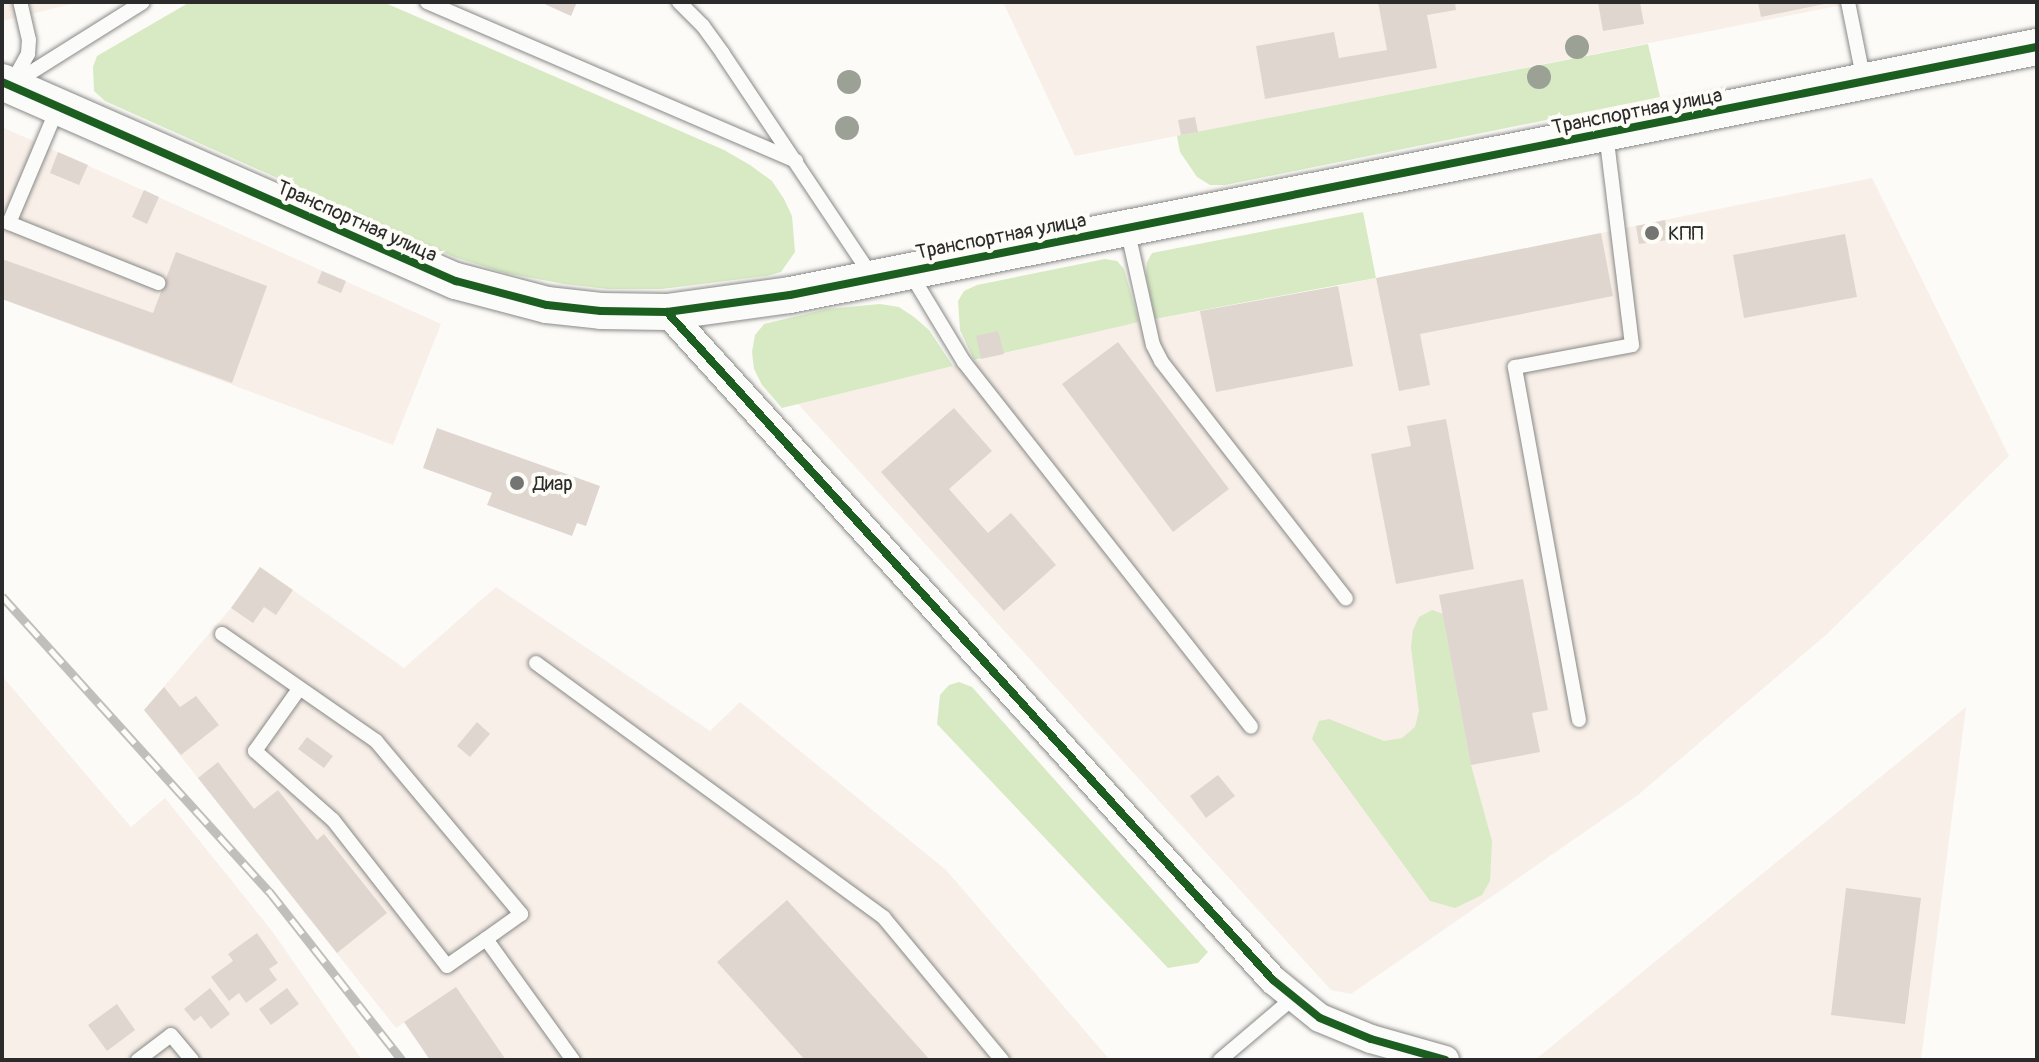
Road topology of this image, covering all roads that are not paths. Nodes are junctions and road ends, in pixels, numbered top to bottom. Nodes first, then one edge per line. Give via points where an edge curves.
1 (20, 2) edge
2 (143, 2) edge
3 (427, 2) edge
4 (470, 2) edge
5 (679, 2) edge
6 (1848, 2) edge
7 (464, 18) junction
8 (2037, 47) edge
9 (1864, 82) junction
10 (6, 84) edge
11 (58, 107) junction
12 (1606, 133) junction
13 (796, 161) junction
14 (1127, 228) junction
15 (909, 271) junction
16 (873, 278) junction
17 (158, 283) dead end
18 (667, 312) junction
19 (1346, 599) dead end
20 (222, 634) dead end
21 (536, 663) dead end
22 (299, 689) junction
23 (1579, 720) dead end
24 (1251, 727) dead end
25 (486, 939) junction
26 (1293, 998) junction
27 (138, 1060) edge
28 (192, 1060) edge
29 (573, 1060) edge
30 (1002, 1060) edge
31 (1220, 1060) edge
32 (1445, 1060) edge

1 - 10 lane via 28,54
2 - 10 lane
3 - 7 lane
4 - 7 lane
5 - 13 lane via 710,35
6 - 9 lane
7 - 13 lane
8 - 9 street, Транспортная улица
9 - 12 street, Транспортная улица
10 - 11 street, Транспортная улица
11 - 17 lane via 9,223
11 - 18 street, Транспортная улица via 456,281 547,305
12 - 14 street, Транспортная улица
12 - 23 lane via 1632,345 1515,367
13 - 16 lane
14 - 15 street, Транспортная улица
14 - 19 lane via 1161,361
15 - 16 street, Транспортная улица
15 - 24 lane via 964,362
16 - 18 street, Транспортная улица via 725,307
18 - 26 street
20 - 22 lane
21 - 30 lane via 884,918
22 - 25 lane via 376,741 521,914
22 - 25 lane via 255,751 333,820 447,966
25 - 29 lane
26 - 31 lane
26 - 32 street via 1347,1030
27 - 28 lane via 171,1035

